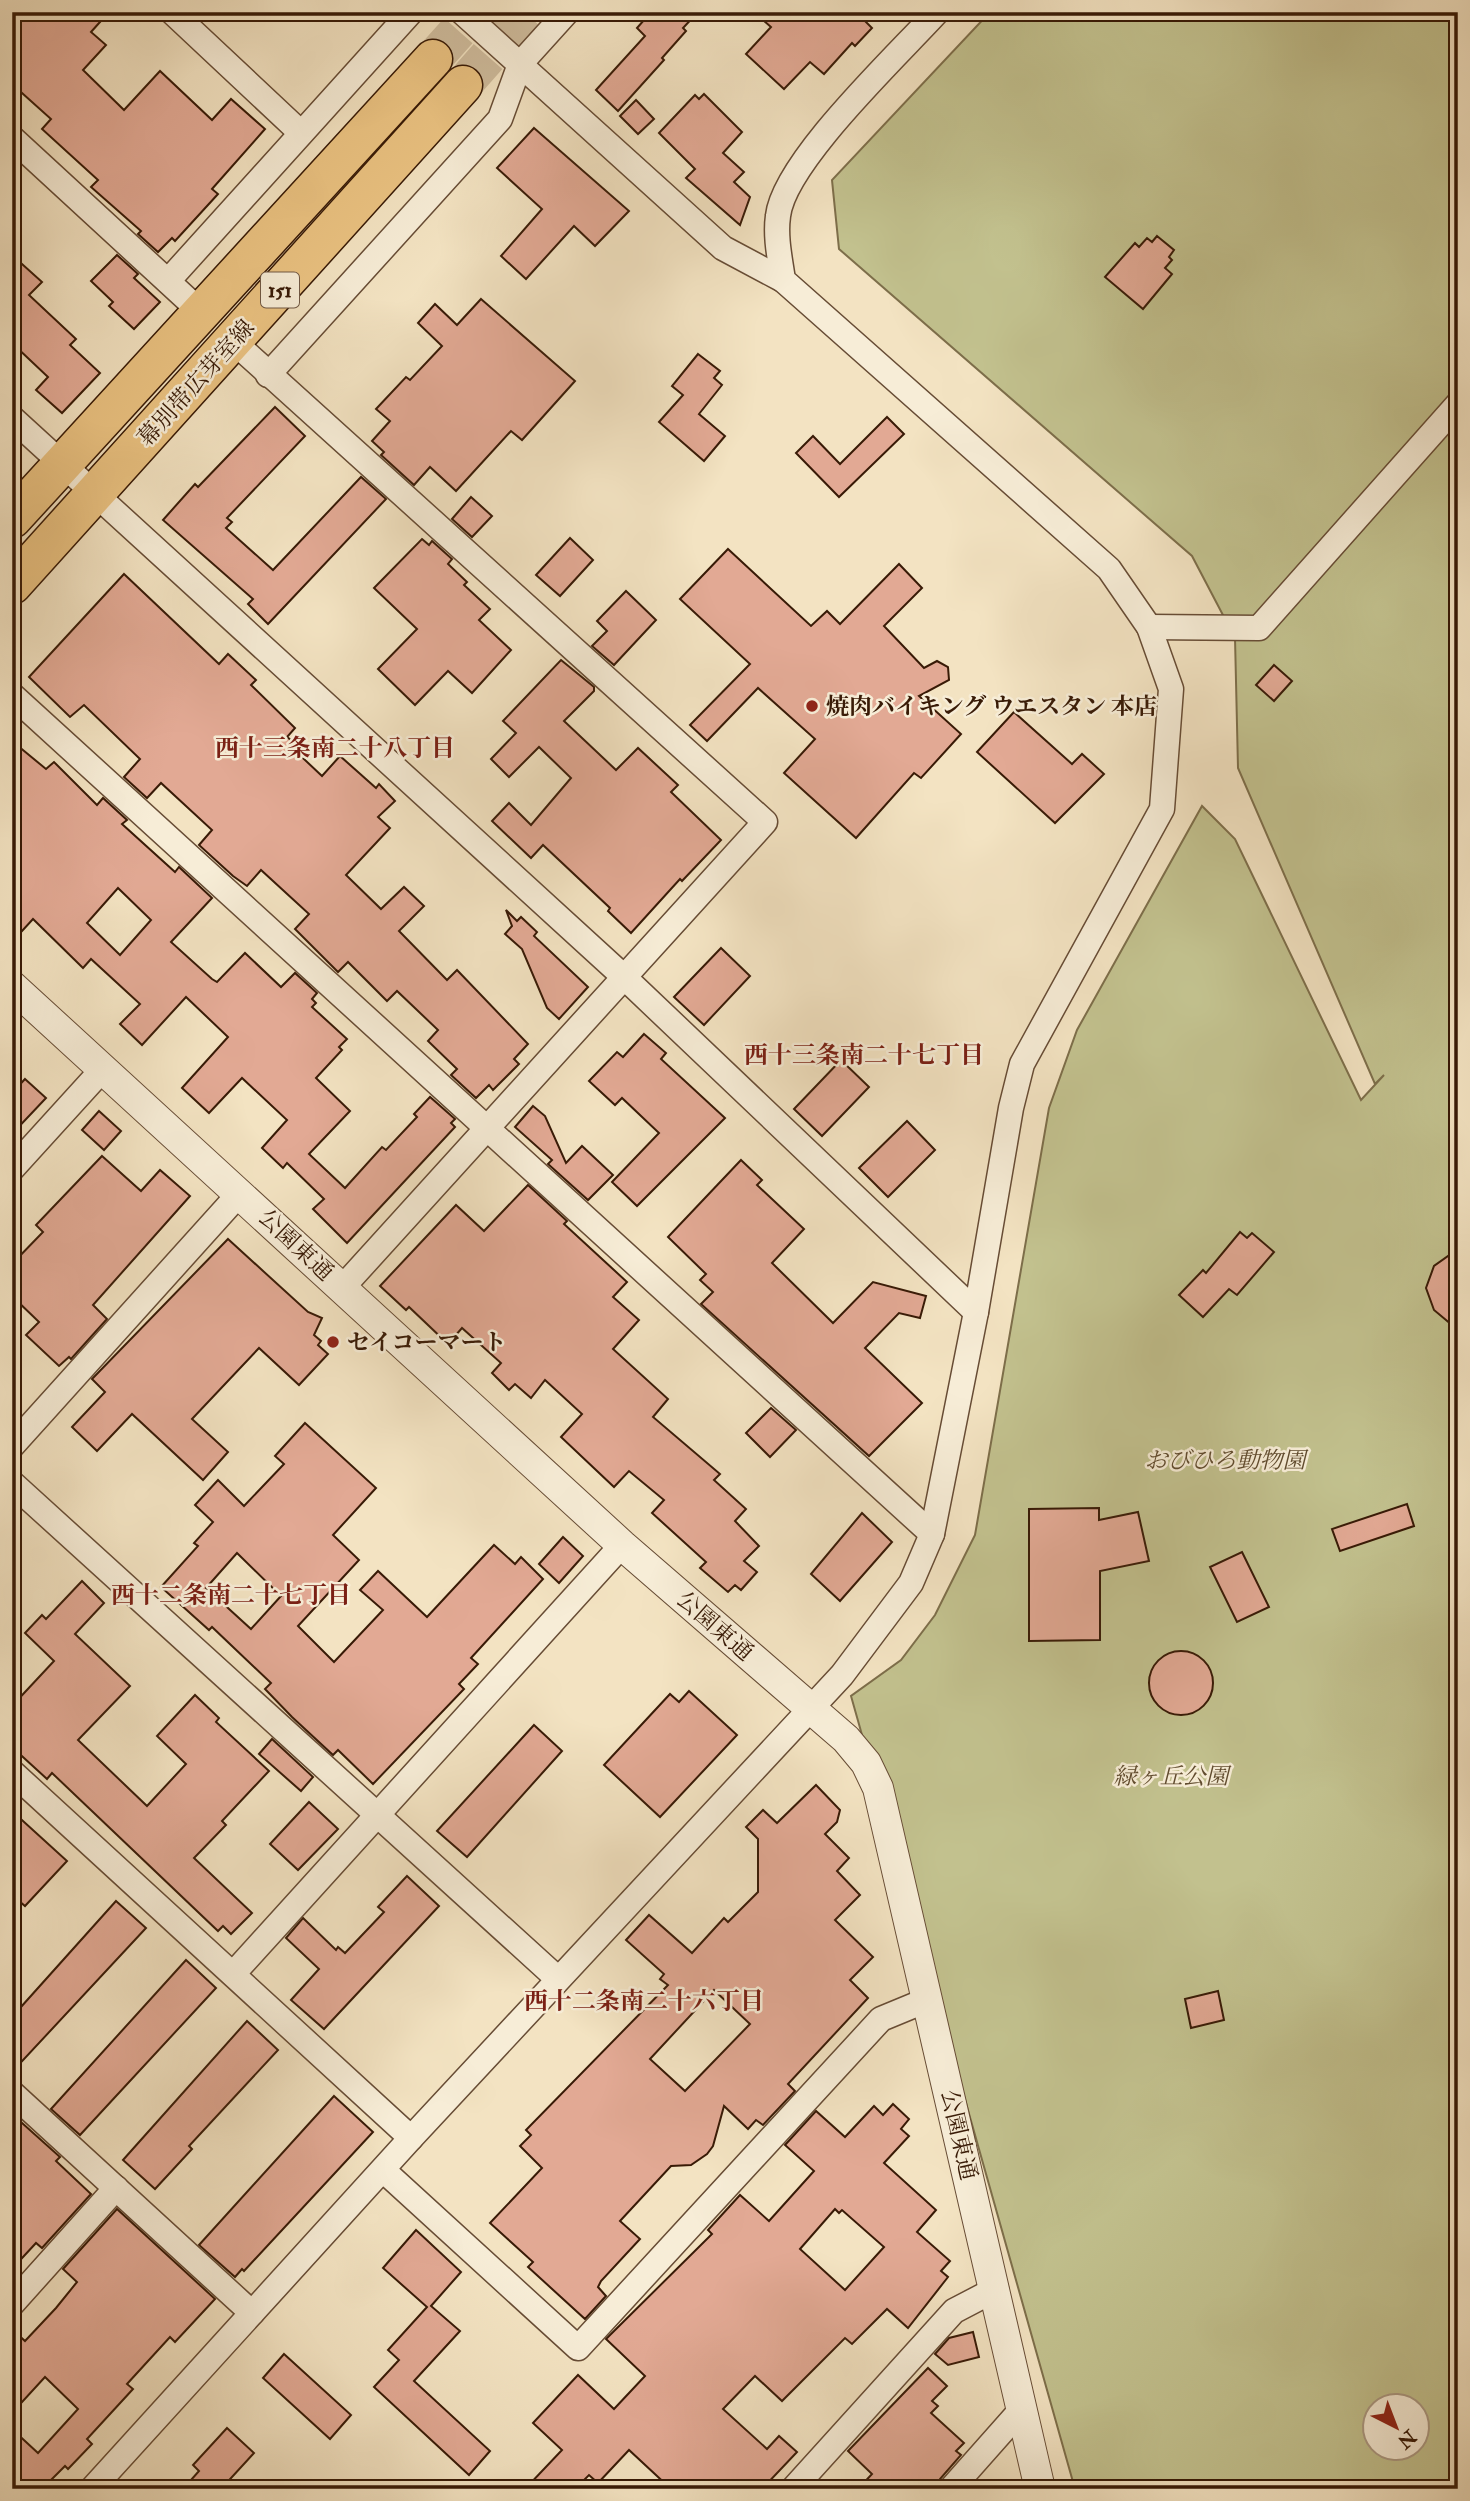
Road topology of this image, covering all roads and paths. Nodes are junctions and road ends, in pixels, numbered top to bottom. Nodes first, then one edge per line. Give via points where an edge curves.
1 (172, 12) edge
2 (411, 12) edge
3 (463, 12) edge
4 (567, 12) edge
5 (937, 12) edge
6 (433, 59) tunnel mouth
7 (520, 64) junction
8 (463, 85) tunnel mouth
9 (300, 133) junction
10 (12, 138) edge
11 (783, 280) junction
12 (168, 281) junction
13 (202, 313) junction
14 (234, 342) junction
15 (268, 375) junction
16 (1458, 404) edge
17 (12, 418) edge
18 (63, 465) junction
19 (95, 495) junction
20 (12, 519) edge
21 (12, 585) edge
22 (1149, 627) junction
23 (12, 695) edge
24 (624, 978) junction
25 (12, 986) edge
26 (102, 1070) junction
27 (488, 1129) junction
28 (12, 1169) edge
29 (240, 1194) junction
30 (342, 1288) junction
31 (976, 1312) junction
32 (12, 1446) edge
33 (12, 1483) edge
34 (932, 1534) junction
35 (622, 1545) junction
36 (809, 1708) junction
37 (12, 1772) edge
38 (374, 1814) junction
39 (233, 1974) junction
40 (558, 1979) junction
41 (927, 2000) junction
42 (12, 2093) edge
43 (411, 2138) junction
44 (383, 2171) junction
45 (116, 2188) junction
46 (996, 2289) junction
47 (12, 2304) edge
48 (252, 2313) junction
49 (1021, 2410) junction
50 (92, 2489) edge
51 (793, 2489) edge
52 (951, 2489) edge
53 (1040, 2489) edge

1 - 9 street
2 - 9 street
3 - 7 street
4 - 7 street
5 - 11 street via 808,153 786,189 778,215
6 - 13 main road, 幕別帯広芽室線 / 151
7 - 11 street via 723,248
7 - 15 street via 500,119
8 - 14 main road, 幕別帯広芽室線 / 151
9 - 12 street
10 - 12 street
11 - 22 street via 1109,569
12 - 13 street
13 - 18 main road, 幕別帯広芽室線 / 151
14 - 15 street
14 - 19 main road, 幕別帯広芽室線 / 151
15 - 24 street via 765,822
16 - 22 street via 1259,628
17 - 18 street
18 - 19 street
18 - 20 main road, 幕別帯広芽室線 / 151
19 - 21 main road, 幕別帯広芽室線 / 151
19 - 24 street
22 - 31 street via 1171,689 1162,809 1022,1065
23 - 27 street
24 - 27 street
24 - 31 street
25 - 26 street, 公園東通
26 - 28 street
26 - 29 street, 公園東通
27 - 30 street
27 - 34 street
29 - 30 street, 公園東通
29 - 32 street
30 - 35 street, 公園東通
31 - 34 street
33 - 38 street
34 - 36 street via 904,1592 842,1675
35 - 36 street, 公園東通
35 - 38 street
36 - 40 street
36 - 41 street, 公園東通 via 866,1763 878,1788
37 - 39 street
38 - 39 street
38 - 40 street
39 - 43 street
40 - 43 street
41 - 44 street via 881,2019 578,2347
41 - 46 street, 公園東通
42 - 45 street
43 - 44 street
44 - 48 street
45 - 47 street
45 - 48 street
46 - 49 street, 公園東通
46 - 51 street via 954,2311
48 - 50 street
49 - 52 street
49 - 53 street, 公園東通

